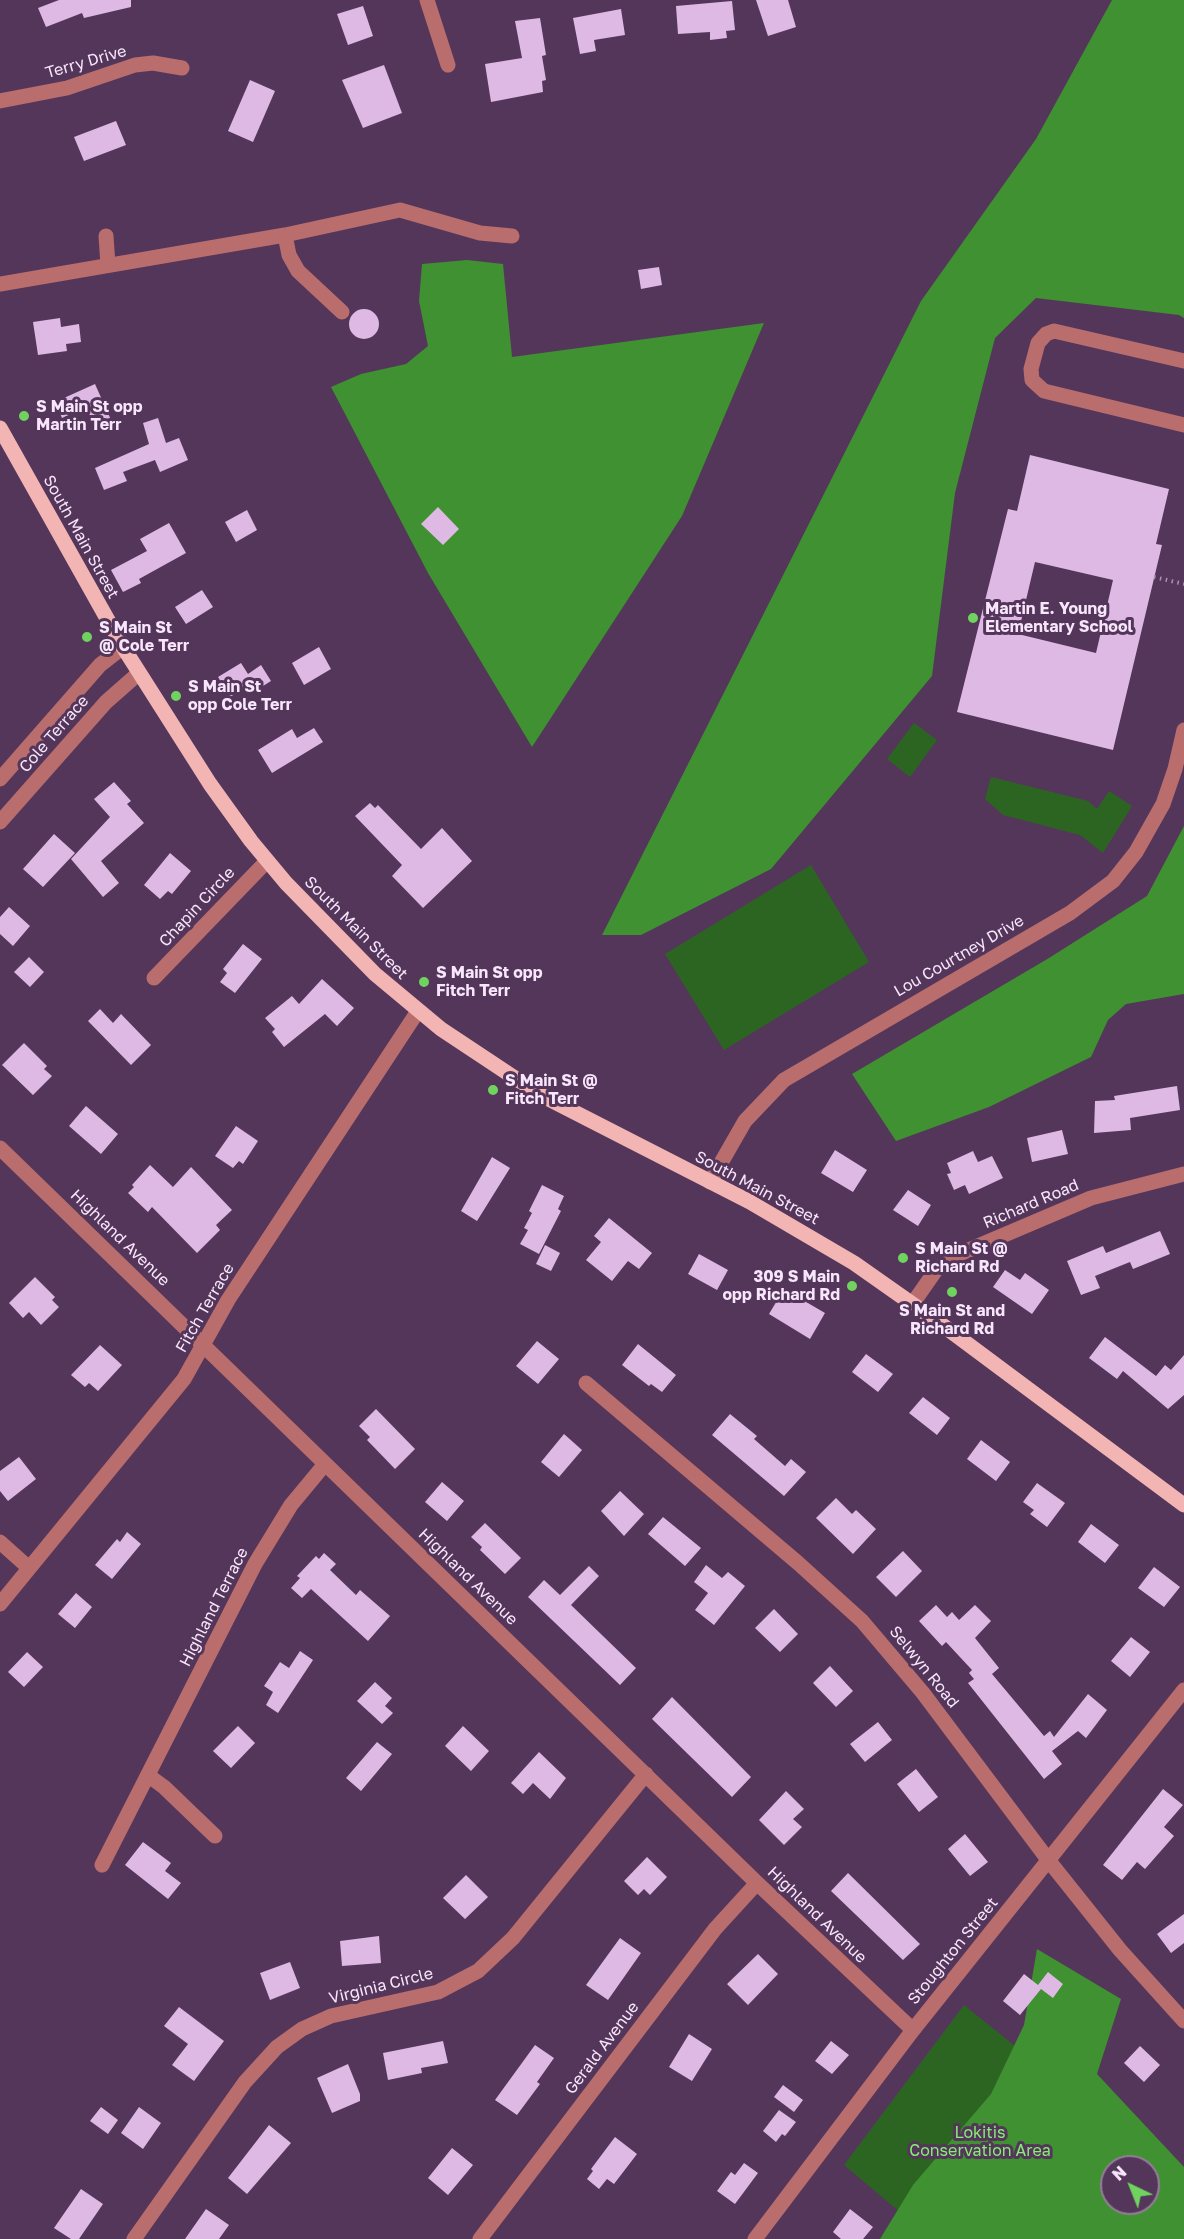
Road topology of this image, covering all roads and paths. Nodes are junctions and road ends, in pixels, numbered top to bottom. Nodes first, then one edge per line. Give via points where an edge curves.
1 (427, 0) edge
2 (448, 65) dead end
3 (182, 68) dead end
4 (0, 101) edge
5 (285, 235) junction
6 (106, 236) dead end
7 (512, 236) dead end
8 (108, 266) junction
9 (0, 284) edge
10 (342, 312) dead end
11 (1184, 361) edge
12 (1184, 425) edge
13 (0, 428) edge
14 (1154, 577) dead end
15 (1184, 584) edge
16 (123, 647) junction
17 (139, 673) junction
18 (1184, 730) edge
19 (0, 779) edge
20 (0, 822) edge
21 (267, 861) junction
22 (154, 978) dead end
23 (418, 1011) junction
24 (0, 1148) edge
25 (1184, 1174) edge
26 (710, 1182) junction
27 (913, 1303) junction
28 (205, 1345) junction
29 (586, 1383) dead end
30 (325, 1464) junction
31 (1184, 1505) edge
32 (0, 1542) edge
33 (29, 1568) junction
34 (0, 1604) edge
35 (1184, 1690) edge
36 (646, 1774) junction
37 (149, 1776) junction
38 (215, 1836) dead end
39 (1049, 1861) junction
40 (102, 1865) dead end
41 (757, 1883) junction
42 (1184, 2021) edge
43 (913, 2030) junction
44 (134, 2239) edge
45 (480, 2239) edge
46 (755, 2239) edge

1 - 2 street
3 - 4 street, Terry Drive via 153,63 135,65 67,88
5 - 7 street via 400,210 480,233
5 - 8 street
5 - 10 street via 289,255 298,271
6 - 8 street
8 - 9 street
11 - 12 street via 1054,331 1038,343 1030,369 1032,380 1044,391
13 - 16 main road, South Main Street
14 - 15 path
16 - 17 main road, South Main Street
16 - 19 street, Cole Terrace via 100,665
17 - 20 street, Cole Terrace via 106,702
17 - 21 main road, South Main Street via 215,791
18 - 26 street, Lou Courtney Drive via 1163,804 1136,852 1113,881 1070,913 784,1080 746,1121
21 - 22 street, Chapin Circle
21 - 23 main road, South Main Street via 339,940
23 - 26 main road, South Main Street via 539,1094
23 - 28 street, Fitch Terrace via 228,1300
24 - 28 street, Highland Avenue
25 - 27 street, Richard Road via 1091,1198 957,1255 936,1270
26 - 27 main road, South Main Street via 826,1246
27 - 31 main road, South Main Street
28 - 30 street, Highland Avenue
28 - 33 street, Fitch Terrace via 184,1379
29 - 39 street, Selwyn Road via 862,1621 923,1693
30 - 36 street, Highland Avenue
30 - 37 street, Highland Terrace via 291,1505 267,1543
32 - 33 street
33 - 34 street, Fitch Terrace
35 - 39 street, Stoughton Street
36 - 41 street, Highland Avenue
36 - 44 street, Virginia Circle via 513,1938 478,1971 438,1992 331,2016 302,2029 277,2047 245,2082
37 - 38 street
37 - 40 street, Highland Terrace
39 - 42 street, Selwyn Road via 1120,1950
39 - 43 street, Stoughton Street
41 - 43 street, Highland Avenue
41 - 45 street, Gerald Avenue via 716,1929
43 - 46 street, Stoughton Street

